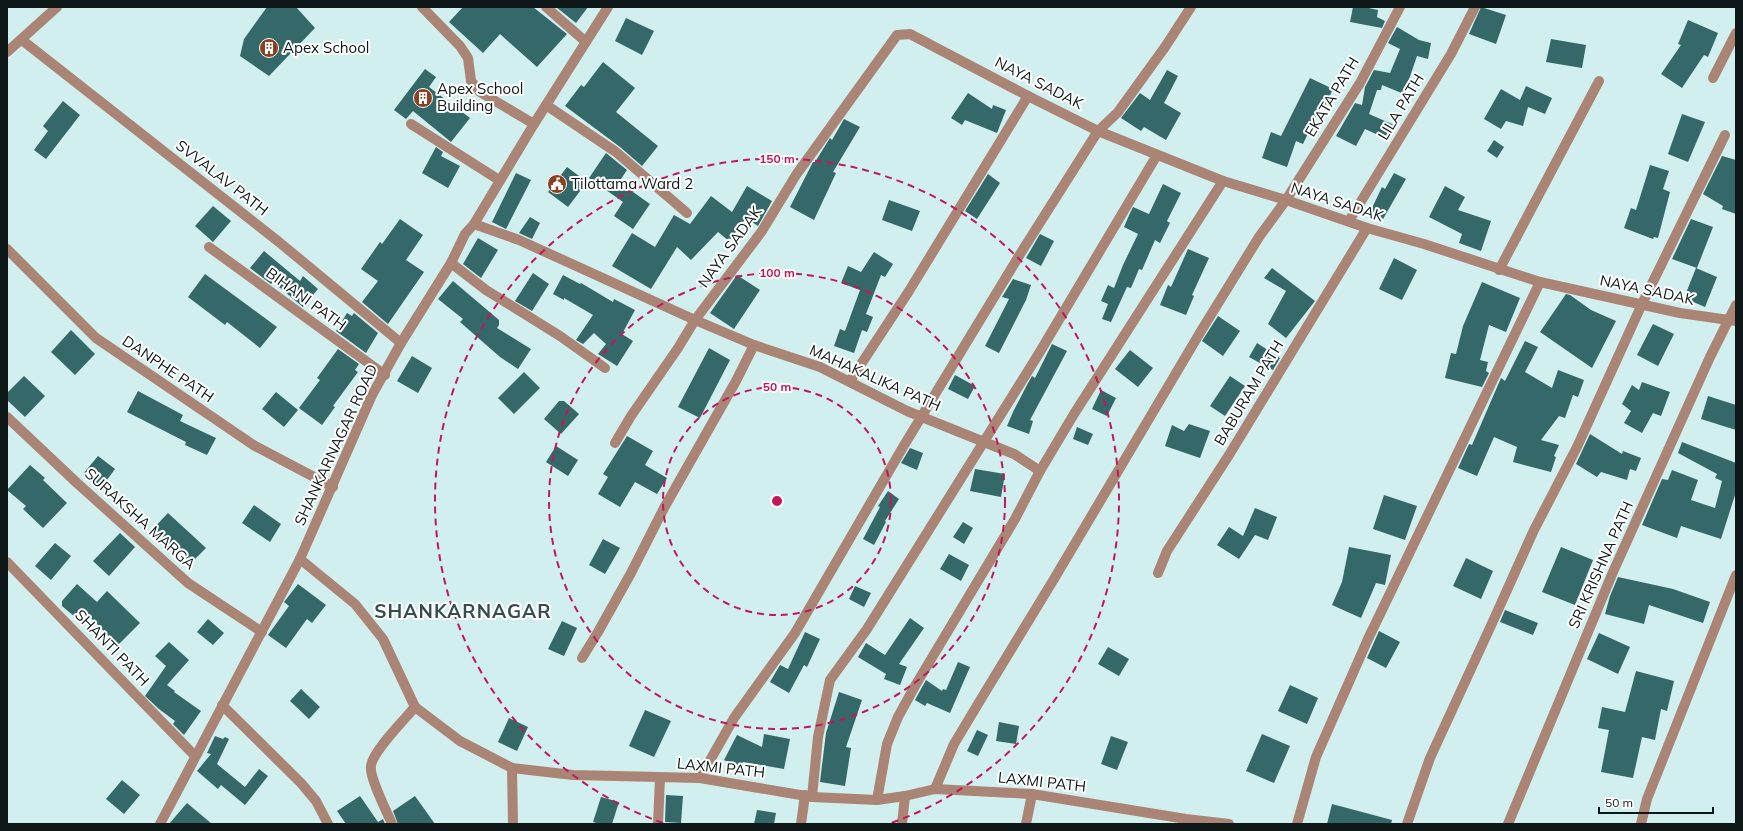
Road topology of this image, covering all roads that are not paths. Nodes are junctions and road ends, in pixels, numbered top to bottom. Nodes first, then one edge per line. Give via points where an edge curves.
1 (57, 7) edge
2 (422, 7) edge
3 (546, 7) edge
4 (608, 7) edge
5 (1191, 7) edge
6 (1400, 7) edge
7 (1475, 7) edge
8 (1736, 33) edge
9 (22, 40) junction
10 (586, 42) junction
11 (8, 50) edge
12 (1713, 78) dead end
13 (1600, 81) dead end
14 (1028, 96) junction
15 (546, 105) junction
16 (411, 124) dead end
17 (534, 124) junction
18 (1098, 130) junction
19 (1725, 135) dead end
20 (1157, 155) junction
21 (499, 180) junction
22 (1223, 181) junction
23 (1286, 200) junction
24 (687, 213) dead end
25 (1349, 221) junction
26 (474, 224) junction
27 (1367, 228) junction
28 (209, 247) dead end
29 (7, 249) edge
30 (451, 263) junction
31 (1499, 270) junction
32 (1540, 282) junction
33 (1642, 304) junction
34 (1736, 306) edge
35 (695, 320) junction
36 (1733, 321) edge
37 (401, 343) junction
38 (754, 345) junction
39 (606, 368) dead end
40 (385, 375) junction
41 (850, 381) junction
42 (7, 417) edge
43 (922, 417) junction
44 (983, 442) junction
45 (614, 443) dead end
46 (1040, 471) junction
47 (333, 487) junction
48 (300, 559) junction
49 (8, 565) edge
50 (1158, 573) dead end
51 (1736, 575) edge
52 (262, 632) junction
53 (582, 658) dead end
54 (222, 705) junction
55 (415, 707) junction
56 (195, 756) junction
57 (512, 768) junction
58 (660, 778) junction
59 (700, 778) junction
60 (935, 789) junction
61 (1032, 794) junction
62 (809, 796) junction
63 (905, 796) junction
64 (877, 800) junction
65 (1186, 821) edge
66 (160, 824) edge
67 (328, 824) edge
68 (392, 824) edge
69 (513, 824) edge
70 (658, 824) edge
71 (801, 824) edge
72 (902, 824) edge
73 (1026, 824) edge
74 (1229, 824) edge
75 (1297, 824) edge
76 (1407, 824) edge
77 (1508, 824) edge
78 (1641, 824) edge

1 - 9 street
2 - 17 street via 460,46 468,58 471,81 480,92
3 - 10 street
4 - 10 street, SHANKARNAGAR ROAD
5 - 18 street via 1118,112
6 - 23 street, EKATA PATH via 1360,83
7 - 25 street, LILA PATH via 1451,54
8 - 12 street
9 - 11 street
9 - 37 street, SVVALAV PATH via 279,242
10 - 15 street, SHANKARNAGAR ROAD
13 - 31 street
14 - 18 street, NAYA SADAK
14 - 35 street, NAYA SADAK via 910,34 897,34 796,175 762,231
14 - 41 street via 909,291
15 - 17 street, SHANKARNAGAR ROAD
15 - 24 street via 616,152
16 - 21 street
17 - 21 street, SHANKARNAGAR ROAD
18 - 20 street, NAYA SADAK
18 - 43 street
19 - 33 street
20 - 22 street, NAYA SADAK
20 - 44 street via 1038,356
21 - 26 street, SHANKARNAGAR ROAD
22 - 23 street, NAYA SADAK
22 - 46 street
23 - 25 street, NAYA SADAK
23 - 60 street, EKATA PATH via 1259,237 1201,331 954,744
25 - 27 street, NAYA SADAK
26 - 30 street, SHANKARNAGAR ROAD via 465,234
26 - 35 street via 519,240
27 - 31 street, NAYA SADAK via 1424,244
27 - 50 street, BABURAM PATH via 1229,455 1167,551
28 - 40 street, BIHANI PATH
29 - 47 street, DANPHE PATH via 96,338 255,446
30 - 37 street, SHANKARNAGAR ROAD
30 - 39 street via 486,290
31 - 32 street, NAYA SADAK
32 - 33 street, NAYA SADAK
32 - 75 street via 1365,646 1316,757
33 - 36 street, NAYA SADAK
33 - 76 street via 1577,447 1534,530 1430,758
34 - 36 street, SRI KRISHNA PATH
35 - 38 street, MAHAKALIKA PATH
35 - 45 street
36 - 77 street, SRI KRISHNA PATH via 1710,357 1604,592
37 - 40 street, SHANKARNAGAR ROAD
38 - 41 street, MAHAKALIKA PATH via 820,367
38 - 53 street via 631,573
40 - 47 street, SHANKARNAGAR ROAD via 372,395
41 - 43 street, MAHAKALIKA PATH
42 - 52 street, SURAKSHA MARGA via 188,583
43 - 44 street, MAHAKALIKA PATH
43 - 59 street via 795,634 734,718
44 - 46 street, MAHAKALIKA PATH via 1014,454
44 - 62 street via 867,628 830,680
46 - 64 street via 1015,519 933,654 898,718 887,744
47 - 48 street, SHANKARNAGAR ROAD
48 - 52 street, SHANKARNAGAR ROAD
48 - 55 street, LAXMI PATH via 355,604 374,627 383,639
49 - 56 street, SHANTI PATH
51 - 78 street via 1647,799
52 - 54 street, SHANKARNAGAR ROAD
54 - 56 street, SHANKARNAGAR ROAD
54 - 67 street via 301,783 316,801
55 - 57 street, LAXMI PATH via 460,741
55 - 68 street via 374,756 370,767
56 - 66 street, SHANKARNAGAR ROAD
57 - 58 street, LAXMI PATH via 573,775
57 - 69 street
58 - 59 street, LAXMI PATH
58 - 70 street
59 - 62 street, LAXMI PATH
60 - 61 street, LAXMI PATH
60 - 63 street, LAXMI PATH
61 - 65 street, LAXMI PATH
61 - 73 street
62 - 64 street, LAXMI PATH
62 - 71 street
63 - 64 street, LAXMI PATH
63 - 72 street
65 - 74 street, LAXMI PATH

